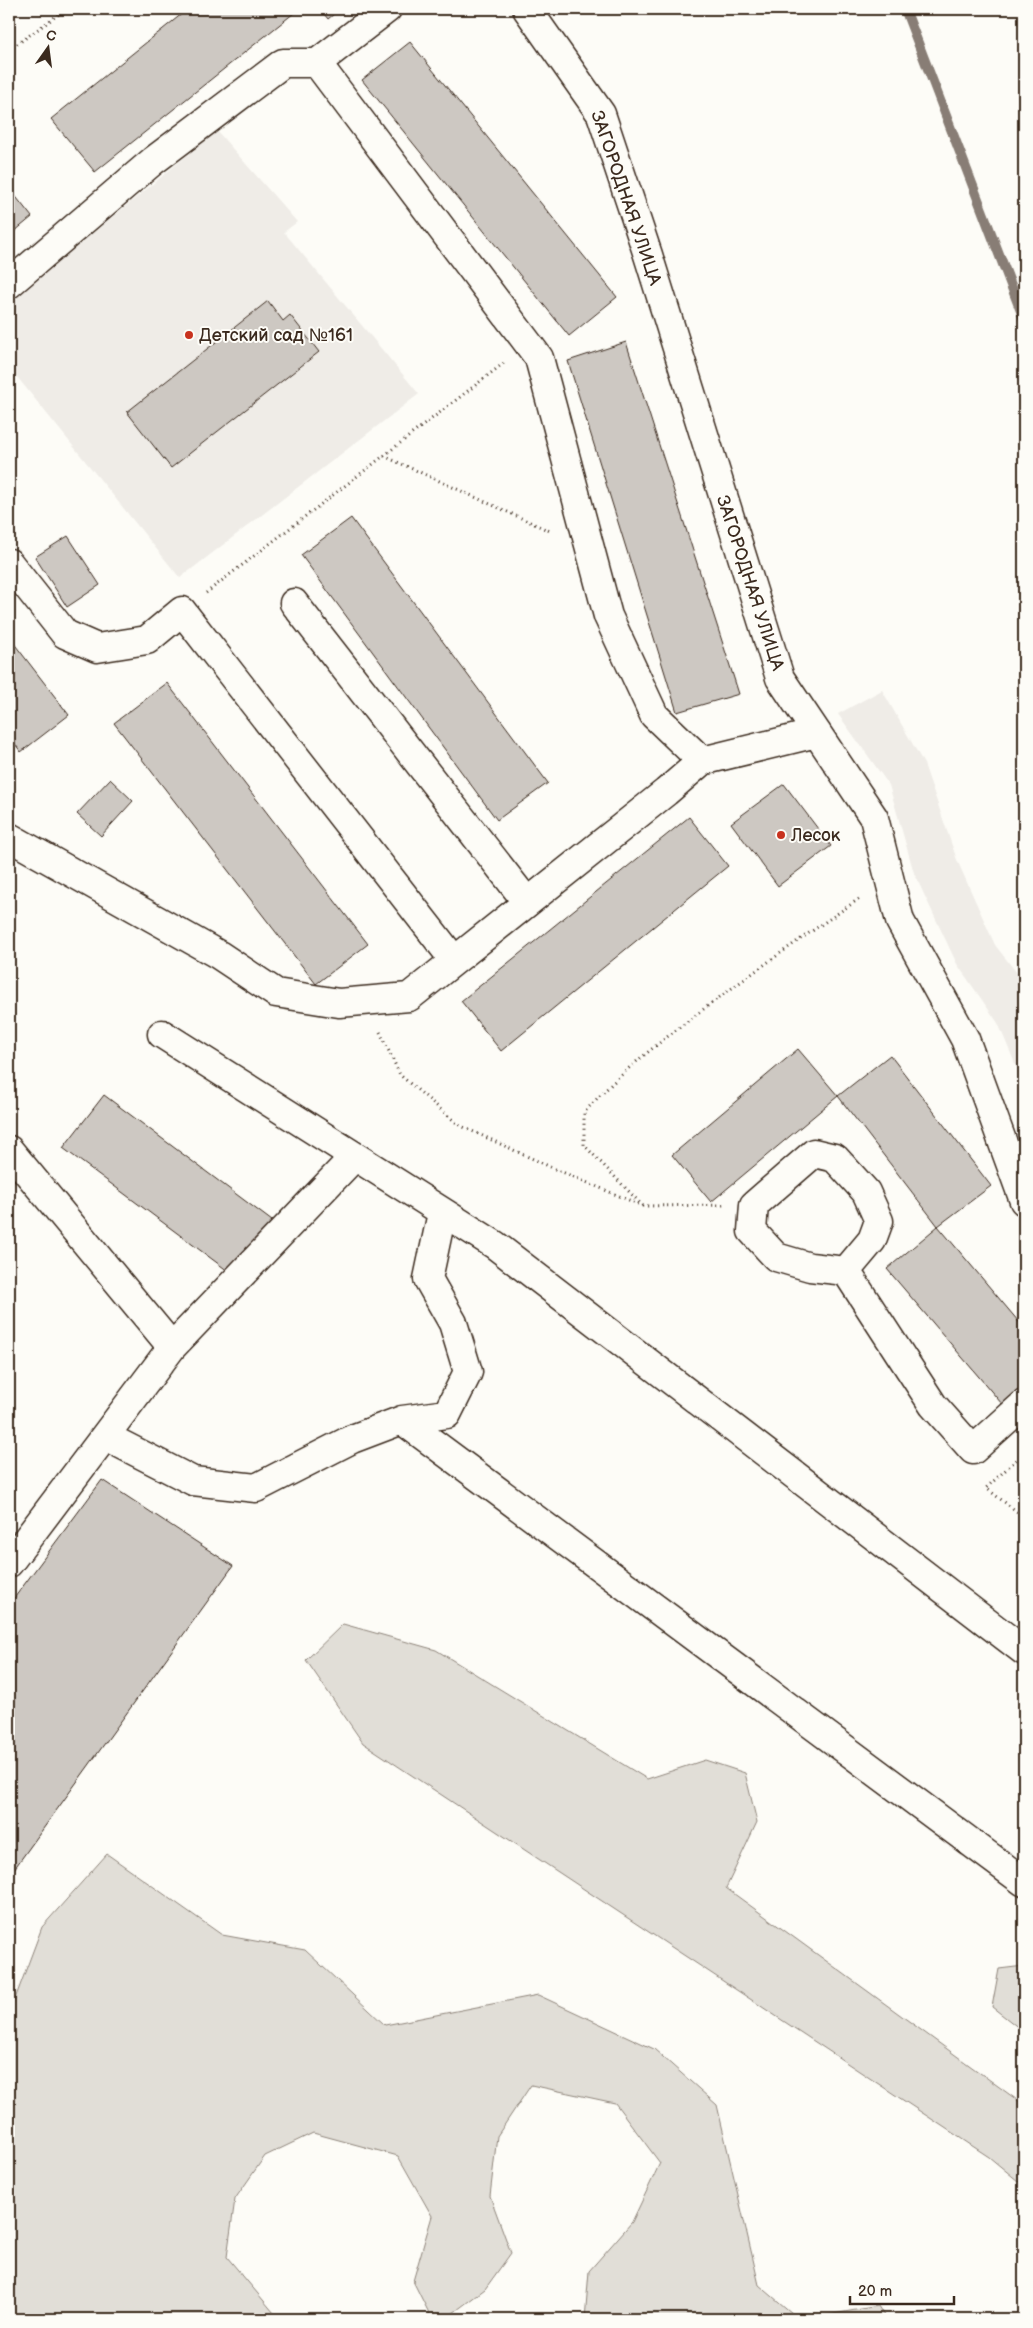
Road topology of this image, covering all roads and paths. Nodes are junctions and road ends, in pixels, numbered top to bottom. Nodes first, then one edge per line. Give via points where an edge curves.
1 (66, 9) edge
2 (387, 9) edge
3 (527, 9) edge
4 (9, 50) edge
5 (317, 63) junction
6 (9, 284) edge
7 (529, 344) junction
8 (384, 456) junction
9 (590, 549) junction
10 (9, 563) edge
11 (294, 603) dead end
12 (182, 612) junction
13 (817, 733) junction
14 (702, 761) junction
15 (9, 837) edge
16 (889, 878) junction
17 (527, 902) junction
18 (454, 960) junction
19 (365, 1001) junction
20 (162, 1034) dead end
21 (9, 1150) edge
22 (354, 1157) junction
23 (1024, 1201) edge
24 (754, 1205) junction
25 (643, 1206) junction
26 (442, 1212) junction
27 (846, 1271) junction
28 (172, 1347) junction
29 (1024, 1404) edge
30 (402, 1420) junction
31 (105, 1436) junction
32 (1024, 1453) edge
33 (1024, 1517) edge
34 (9, 1563) edge
35 (1024, 1651) edge
36 (1024, 1882) edge

1 - 4 path
2 - 5 street
3 - 13 street, ЗАГОРОДНАЯ УЛИЦА via 601,114 780,678
5 - 6 street via 283,63 153,161
5 - 7 street
7 - 8 path
7 - 9 street via 539,358
8 - 9 path
8 - 12 path
9 - 14 street via 608,616 654,715
10 - 12 street via 65,634 97,648 147,640
11 - 17 street
12 - 18 street
13 - 14 street
13 - 16 street, ЗАГОРОДНАЯ УЛИЦА via 874,818
14 - 17 street
15 - 19 street via 219,955 276,993 339,1003
16 - 23 street, ЗАГОРОДНАЯ УЛИЦА via 900,921 965,1039
16 - 25 path via 787,947 644,1054 605,1088 584,1113 584,1145
17 - 18 street
18 - 19 street via 409,997
19 - 25 path via 400,1075 459,1125
20 - 22 street
21 - 28 street
22 - 26 street
22 - 28 street
24 - 25 path
24 - 27 street via 752,1231 776,1257 810,1267
24 - 27 street via 814,1153 835,1158 866,1192 879,1221 872,1240
26 - 30 street via 428,1279 453,1323 468,1372 447,1414
26 - 35 street via 496,1245
27 - 29 street via 933,1404 973,1450
28 - 31 street
30 - 31 street via 352,1439 256,1488 193,1481
30 - 36 street
31 - 34 street
32 - 33 path via 986,1488

